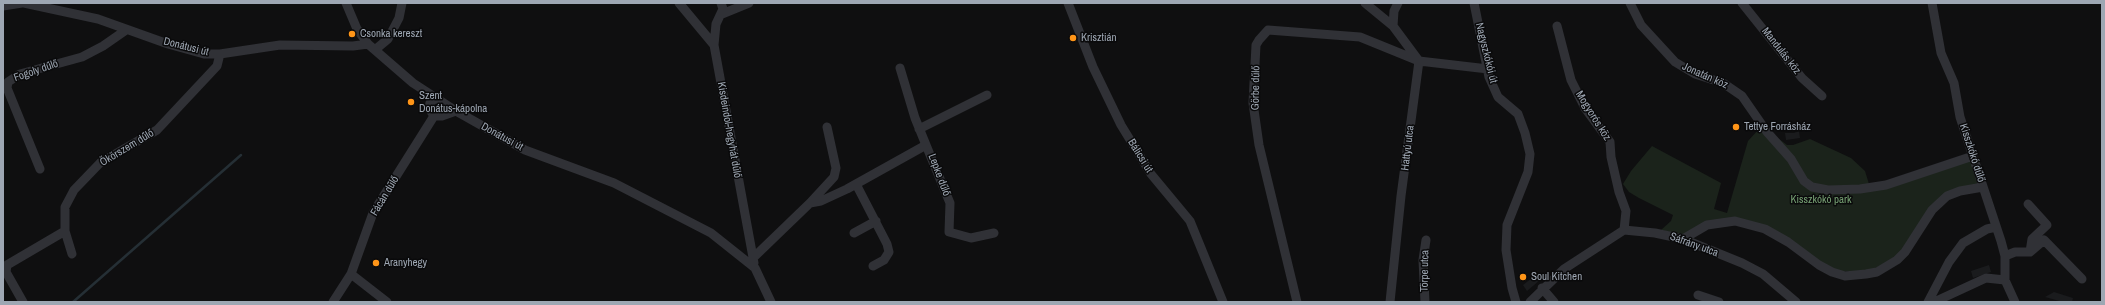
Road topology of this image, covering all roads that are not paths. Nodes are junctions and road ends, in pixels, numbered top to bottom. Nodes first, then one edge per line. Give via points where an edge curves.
1 (23, 3) edge
2 (346, 3) edge
3 (402, 3) edge
4 (679, 3) edge
5 (721, 3) edge
6 (749, 3) edge
7 (1068, 3) edge
8 (1365, 3) edge
9 (1398, 3) edge
10 (1474, 3) edge
11 (1630, 3) edge
12 (1742, 3) edge
13 (1932, 3) edge
14 (3, 6) edge
15 (722, 14) junction
16 (1393, 26) junction
17 (1557, 26) dead end
18 (126, 30) junction
19 (368, 44) junction
20 (714, 45) junction
21 (376, 49) junction
22 (220, 54) junction
23 (1419, 61) junction
24 (900, 68) dead end
25 (1488, 69) junction
26 (987, 95) dead end
27 (1822, 96) dead end
28 (436, 97) junction
29 (456, 111) junction
30 (434, 116) junction
31 (827, 127) dead end
32 (919, 129) junction
33 (926, 145) junction
34 (1973, 156) junction
35 (40, 169) dead end
36 (856, 184) junction
37 (1983, 187) junction
38 (810, 203) junction
39 (2028, 204) dead end
40 (876, 222) junction
41 (1996, 227) junction
42 (1624, 230) junction
43 (65, 231) junction
44 (854, 233) dead end
45 (994, 234) dead end
46 (1683, 239) junction
47 (1426, 240) dead end
48 (2030, 252) junction
49 (72, 254) dead end
50 (2005, 256) junction
51 (753, 258) junction
52 (873, 266) dead end
53 (755, 268) junction
54 (351, 274) junction
55 (2082, 279) dead end
56 (2005, 280) junction
57 (1542, 288) junction
58 (1698, 295) dead end
59 (23, 302) edge
60 (333, 302) edge
61 (387, 302) edge
62 (771, 302) edge
63 (1223, 302) edge
64 (1297, 302) edge
65 (1390, 302) edge
66 (1425, 302) edge
67 (1516, 302) edge
68 (1530, 302) edge
69 (1554, 302) edge
70 (1719, 302) edge
71 (1796, 302) edge
72 (1928, 302) edge
73 (1934, 302) edge
74 (2015, 302) edge

1 - 14 street
1 - 18 street, Donátusi út via 98,19
2 - 19 street via 357,29
3 - 21 street via 399,18 388,39
4 - 20 street, Kisdeindol-hegyhát dűlő
5 - 15 street
6 - 15 street
7 - 63 street, Bálicsi út via 1093,67 1121,125 1151,174 1190,221
8 - 16 street
9 - 16 street via 1394,11
10 - 25 street, Nagyszkókói út
11 - 34 street, Jonatán köz via 1641,25 1675,62 1695,74 1723,84 1742,96 1767,132 1791,159 1804,181 1812,187 1828,190 1886,185
12 - 27 street, Mandulás köz via 1802,78
13 - 34 street, Kisszkókó dűlő via 1941,52 1954,82 1960,117
15 - 20 street via 716,24
16 - 23 street
17 - 42 street, Mogyorós köz via 1571,80 1585,108 1610,142 1619,192 1626,211
18 - 22 street, Donátusi út via 188,50
18 - 35 street, Fogoly dűlő via 82,57 20,74 8,82 7,88
19 - 21 street, Donátusi út
19 - 22 street, Donátusi út via 280,45
20 - 51 street, Kisdeindol-hegyhát dűlő
21 - 28 street, Donátusi út via 413,83
22 - 43 street, Ökörszem dűlő via 217,66 157,130 100,163 83,179 68,199
23 - 25 street
23 - 64 street, Görbe dűlő via 1360,37 1268,30 1259,40 1256,46 1254,110 1259,145
23 - 65 street, Hattyú utca
24 - 32 street, Lepke dűlő
25 - 67 street, Nagyszkókói út via 1498,97 1518,114 1530,154 1528,172 1507,225 1506,250
26 - 32 street
28 - 29 street, Donátusi út
28 - 30 street via 429,108
29 - 30 street
29 - 53 street, Donátusi út via 525,150 614,183 711,233
30 - 54 street, Fácán dűlő via 373,214
31 - 38 street, Lepke dűlő via 836,168 834,176
32 - 33 street, Lepke dűlő
33 - 36 street, Lepke dűlő
33 - 45 street, Lepke dűlő via 950,204 949,232 971,238
34 - 37 street, Kisszkókó dűlő
36 - 38 street, Lepke dűlő via 821,201
36 - 40 street
37 - 41 street, Kisszkókó dűlő
37 - 46 street via 1947,196 1932,210 1897,260 1877,272 1866,274 1845,276 1832,272 1765,229 1736,221 1707,225
38 - 51 street, Lepke dűlő
39 - 48 street via 2047,225 2032,239
40 - 44 street
40 - 52 street via 888,244 889,252 884,260
41 - 50 street, Kisszkókó dűlő
41 - 72 street via 1987,229 1963,243 1954,253
42 - 46 street, Sáfrány utca
42 - 57 street via 1564,269
43 - 49 street, Ökörszem dűlő
43 - 59 street via 7,265 6,272
46 - 71 street, Sáfrány utca via 1763,274
47 - 66 street, Törpe utca via 1423,260
48 - 50 street via 2015,252
48 - 55 street via 2044,240
50 - 56 street, Kisszkókó dűlő
51 - 53 street, Kisdeindol-hegyhát dűlő
53 - 62 street, Donátusi út
54 - 60 street, Fácán dűlő
54 - 61 street
56 - 73 street via 1986,278
56 - 74 street, Kisszkókó dűlő
57 - 68 street
57 - 69 street
58 - 70 street

